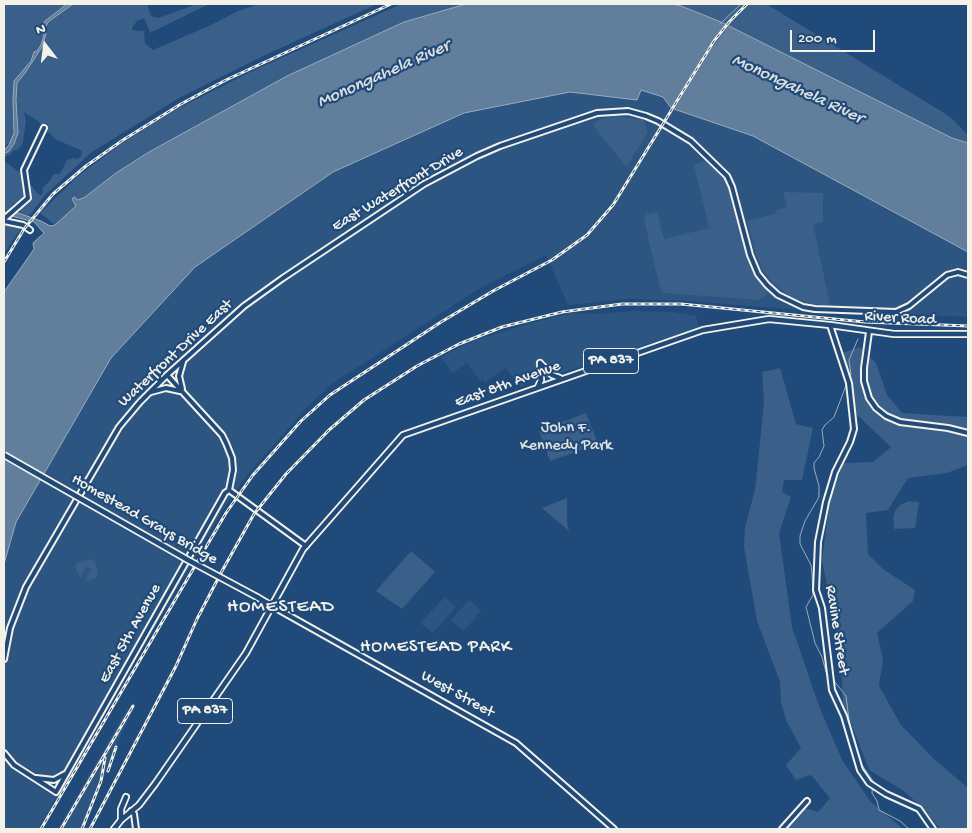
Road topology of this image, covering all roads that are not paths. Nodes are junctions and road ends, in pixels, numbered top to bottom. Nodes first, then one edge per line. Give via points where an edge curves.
1 (44, 128) dead end
2 (4, 220) edge
3 (30, 230) dead end
4 (316, 255) joint
5 (968, 275) edge
6 (830, 325) junction
7 (869, 332) junction
8 (968, 334) edge
9 (183, 362) junction
10 (167, 375) junction
11 (562, 379) junction
12 (538, 388) junction
13 (182, 391) junction
14 (150, 392) junction
15 (968, 433) edge
16 (4, 455) edge
17 (229, 490) junction
18 (306, 546) junction
19 (188, 560) junction
20 (272, 606) junction
21 (4, 659) edge
22 (4, 753) edge
23 (67, 773) junction
24 (34, 778) junction
25 (126, 797) dead end
26 (807, 801) dead end
27 (131, 811) junction
28 (121, 820) junction
29 (114, 829) edge
30 (136, 829) edge
31 (614, 829) edge
32 (782, 829) edge
33 (933, 829) edge

1 - 2 street via 24,170 29,196
2 - 3 street via 24,225
4 - 5 street, East Waterfront Drive via 424,184 477,156 597,113 622,111 646,116 679,132 723,172 732,187 755,268 766,285 789,302 815,309 892,313 909,306 950,274
4 - 9 street, Waterfront Drive East via 250,302
6 - 7 main road, River Road / PA 837
6 - 11 main road, East 8th Avenue / PA 837 via 769,319 703,330
6 - 33 street, Ravine Street via 848,381 854,430 834,472 818,542 815,580 822,608 832,690 844,716 860,770 873,786 919,809
7 - 8 main road, River Road / PA 837
7 - 15 street via 864,381 876,408 900,422
9 - 10 street, Waterfront Drive East
9 - 13 street via 179,376
10 - 13 street
10 - 14 street, Waterfront Drive East
11 - 12 main road, East 8th Avenue / PA 837
11 - 12 main road via 552,375 540,363
12 - 18 main road, East 8th Avenue / PA 837 via 403,435
13 - 14 street via 166,388
13 - 17 street via 226,442 233,470
14 - 21 street, Waterfront Drive East via 119,427 26,587 10,628
16 - 19 main road, Homestead Grays Bridge, bridge
17 - 18 street
17 - 19 street, East 5th Avenue
18 - 20 main road, East 8th Avenue / PA 837
19 - 20 main road, Homestead Grays Bridge, bridge
19 - 23 street, East 5th Avenue
20 - 27 main road, PA 837 via 246,653 155,784
20 - 31 street, West Street via 516,743
22 - 24 street via 14,766
23 - 24 street via 54,780
23 - 24 street, East 5th Avenue via 56,792
25 - 28 main road
26 - 32 street
27 - 28 main road, PA 837
27 - 30 street
28 - 29 main road, PA 837

